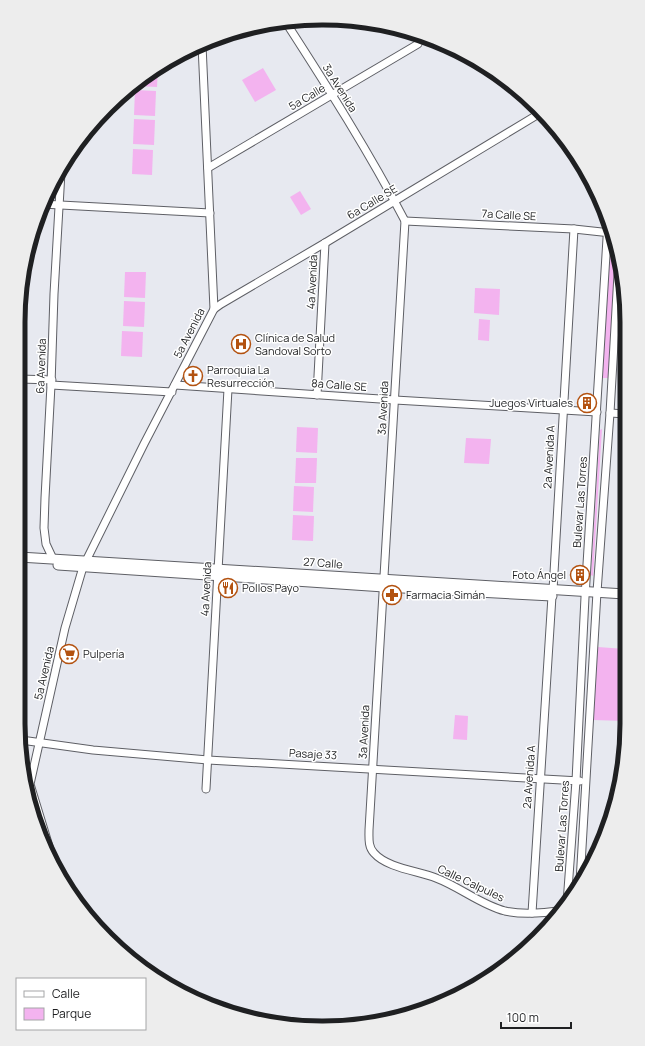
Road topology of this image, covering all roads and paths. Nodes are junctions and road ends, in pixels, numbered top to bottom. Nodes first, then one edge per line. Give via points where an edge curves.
1 (289, 27) edge
2 (418, 44) dead end
3 (203, 51) edge
4 (332, 95) junction
5 (536, 115) edge
6 (208, 168) junction
7 (60, 183) edge
8 (395, 201) junction
9 (50, 204) edge
10 (59, 205) junction
11 (210, 213) junction
12 (405, 221) junction
13 (574, 229) junction
14 (605, 232) edge
15 (325, 243) junction
16 (609, 243) edge
17 (617, 287) edge
18 (214, 309) junction
19 (25, 380) edge
20 (52, 383) junction
21 (173, 389) junction
22 (228, 389) junction
23 (317, 395) junction
24 (395, 400) junction
25 (563, 410) junction
26 (597, 412) junction
27 (610, 413) junction
28 (620, 414) edge
29 (53, 559) junction
30 (25, 560) edge
31 (25, 560) edge
32 (84, 563) junction
33 (218, 572) junction
34 (384, 583) junction
35 (597, 592) junction
36 (552, 593) junction
37 (620, 594) edge
38 (586, 595) junction
39 (620, 599) edge
40 (26, 741) edge
41 (40, 743) junction
42 (208, 760) junction
43 (373, 769) junction
44 (540, 778) junction
45 (31, 781) edge
46 (576, 781) junction
47 (586, 782) junction
48 (206, 789) dead end
49 (370, 830) joint
50 (581, 871) edge
51 (568, 892) edge
52 (553, 911) edge
53 (532, 913) junction

1 - 4 street, 3a Avenida
2 - 4 street, 5a Calle
3 - 6 street, 5a Avenida
4 - 6 street, 5a Calle
4 - 8 street, 3a Avenida
5 - 8 street, 6a Calle SE
6 - 11 street, 5a Avenida
7 - 10 street, 6a Avenida
8 - 12 street, 3a Avenida
8 - 15 street, 6a Calle SE
9 - 10 street
10 - 11 street
10 - 20 street, 6a Avenida
11 - 18 street, 5a Avenida
12 - 13 street, 7a Calle SE
12 - 24 street, 3a Avenida
13 - 14 street, 7a Calle SE
13 - 25 street, 2a Avenida A
15 - 18 street, 6a Calle SE
15 - 23 street, 4a Avenida
16 - 26 street, Bulevar Las Torres
17 - 27 street, Bulevar Las Torres
18 - 21 street, 5a Avenida
19 - 20 street, 8a Calle SE
20 - 21 street, 8a Calle SE
20 - 29 street, 6a Avenida via 44,528 46,544
21 - 22 street, 8a Calle SE
21 - 32 street, 5a Avenida
22 - 23 street, 8a Calle SE
22 - 33 street, 4a Avenida
23 - 24 street, 8a Calle SE
24 - 25 street, 8a Calle SE
24 - 34 street, 3a Avenida
25 - 26 street, 8a Calle SE
25 - 36 street, 2a Avenida A
26 - 38 street, Bulevar Las Torres
27 - 28 street
27 - 35 street, Bulevar Las Torres
29 - 30 main road, 27 Calle
29 - 32 main road, 27 Calle
31 - 32 main road, 27 Calle
32 - 33 main road, 27 Calle
32 - 41 street, 5a Avenida via 65,628
33 - 34 main road, 27 Calle
33 - 42 street, 4a Avenida
34 - 36 main road, 27 Calle
34 - 43 street, 3a Avenida
35 - 37 main road, 27 Calle
35 - 38 main road, 27 Calle
35 - 39 main road, 27 Calle
35 - 47 street, Bulevar Las Torres
36 - 38 main road, 27 Calle
36 - 44 street, 2a Avenida A
38 - 46 street, Bulevar Las Torres
40 - 41 street, Pasaje 33
41 - 42 street, Pasaje 33
41 - 45 street, 5a Avenida
42 - 43 street, Pasaje 33
42 - 48 street, 4a Avenida
43 - 44 street, Pasaje 33
43 - 49 street, 3a Avenida
44 - 46 street, Pasaje 33
44 - 53 street, 2a Avenida A
46 - 47 street, Pasaje 33
46 - 51 street, Bulevar Las Torres
47 - 50 street, Bulevar Las Torres
49 - 53 street, Calle Calpules via 371,849 382,860 437,878 499,909
52 - 53 street, Calle Calpules

